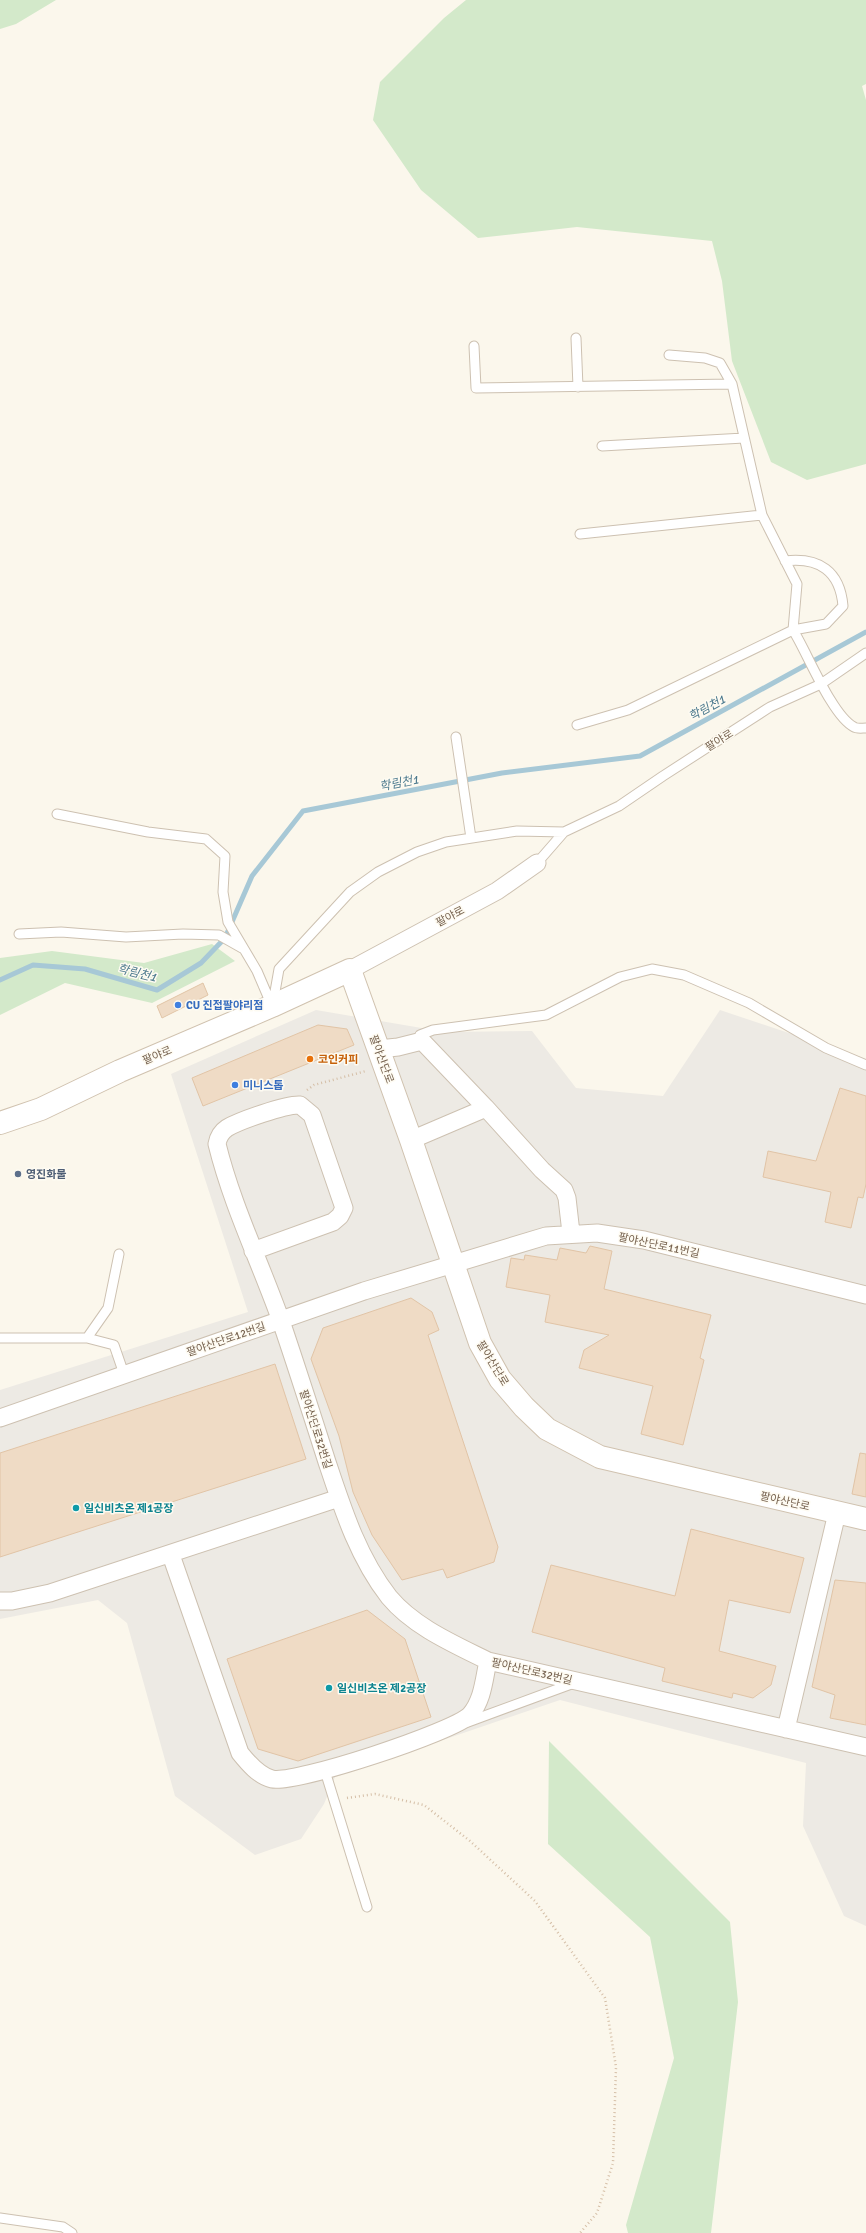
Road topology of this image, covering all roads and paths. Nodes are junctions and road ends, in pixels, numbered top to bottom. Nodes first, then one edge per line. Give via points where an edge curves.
1 (576, 338) dead end
2 (474, 346) dead end
3 (668, 355) dead end
4 (732, 384) junction
5 (578, 387) junction
6 (744, 438) junction
7 (602, 446) dead end
8 (762, 515) junction
9 (580, 534) dead end
10 (785, 561) junction
11 (793, 630) junction
12 (866, 653) edge
13 (821, 684) junction
14 (577, 725) dead end
15 (866, 728) edge
16 (456, 737) dead end
17 (58, 814) dead end
18 (564, 832) junction
19 (471, 838) junction
20 (537, 863) joint
21 (18, 934) dead end
22 (244, 949) junction
23 (350, 970) junction
24 (272, 1006) junction
25 (422, 1041) junction
26 (382, 1057) junction
27 (866, 1065) edge
28 (282, 1108) junction
29 (486, 1108) junction
30 (0, 1123) edge
31 (411, 1140) junction
32 (571, 1233) junction
33 (254, 1251) junction
34 (119, 1254) dead end
35 (452, 1265) junction
36 (866, 1295) edge
37 (281, 1321) junction
38 (0, 1338) edge
39 (87, 1338) junction
40 (124, 1374) junction
41 (0, 1418) edge
42 (339, 1498) junction
43 (837, 1513) junction
44 (866, 1519) edge
45 (171, 1555) junction
46 (0, 1601) edge
47 (488, 1661) junction
48 (577, 1682) junction
49 (449, 1728) junction
50 (786, 1729) junction
51 (866, 1747) edge
52 (325, 1771) junction
53 (334, 1800) junction
54 (367, 1907) dead end
55 (0, 2218) edge
56 (72, 2233) edge
57 (580, 2233) edge

1 - 5 lane
2 - 5 lane via 476,388
3 - 4 lane via 705,358 720,363
4 - 5 lane
4 - 6 lane
6 - 7 lane
6 - 8 lane
8 - 9 lane
8 - 10 lane
10 - 11 lane via 797,584
10 - 11 lane via 803,559 830,572 842,592 843,606 826,624
11 - 13 lane
11 - 14 lane via 628,710
12 - 13 lane, 팔야로
13 - 15 lane via 845,720 855,728
13 - 18 lane, 팔야로 via 770,708 619,806
16 - 19 lane
17 - 22 lane via 148,832 206,839 225,856 223,892 228,922
18 - 19 lane via 517,831
18 - 20 lane, 팔야로
19 - 24 lane via 446,842 417,852 378,872 350,892 279,969
20 - 23 street, 팔야로 via 497,891
21 - 22 lane via 61,932 126,937 219,935
22 - 24 lane
23 - 24 street, 팔야로
23 - 26 street, 팔야산단로
24 - 30 street, 팔야로 via 120,1071 41,1109
25 - 26 street via 398,1047
25 - 27 lane via 420,1035 433,1030 546,1015 620,977 652,969 684,975 742,1000 826,1048
25 - 29 street
26 - 28 path via 314,1085
26 - 31 street, 팔야산단로
28 - 33 street, 팔야산단로32번길 via 227,1128 218,1139 219,1152
28 - 33 street, 팔야산단로32번길 via 300,1105 312,1115 344,1208 333,1222
29 - 31 street
29 - 32 street via 542,1170 564,1190
31 - 35 street, 팔야산단로
32 - 35 street, 팔야산단로11번길 via 546,1236
32 - 36 street, 팔야산단로11번길 via 597,1233 644,1240
33 - 37 street, 팔야산단로32번길
34 - 39 lane via 108,1308
35 - 37 street, 팔야산단로12번길
35 - 43 street, 팔야산단로 via 486,1355 500,1379 547,1429 600,1457
37 - 40 street, 팔야산단로12번길
37 - 42 street, 팔야산단로32번길
38 - 39 lane
39 - 40 lane via 114,1345
40 - 41 street, 팔야산단로12번길
42 - 45 street
42 - 47 street, 팔야산단로32번길 via 354,1539 390,1598 417,1622
43 - 44 street, 팔야산단로
43 - 50 street
45 - 46 street via 50,1593
45 - 52 street via 240,1753 254,1769 272,1779 294,1778
47 - 48 street, 팔야산단로32번길
47 - 49 street via 482,1694 477,1705 469,1715
48 - 49 lane
48 - 50 street, 팔야산단로32번길
49 - 52 street
50 - 51 street, 팔야산단로32번길
52 - 53 lane
53 - 54 lane
53 - 57 path via 375,1794 424,1805 470,1841 535,1901 605,1998 616,2067 612,2163 597,2213
55 - 56 lane via 63,2226

